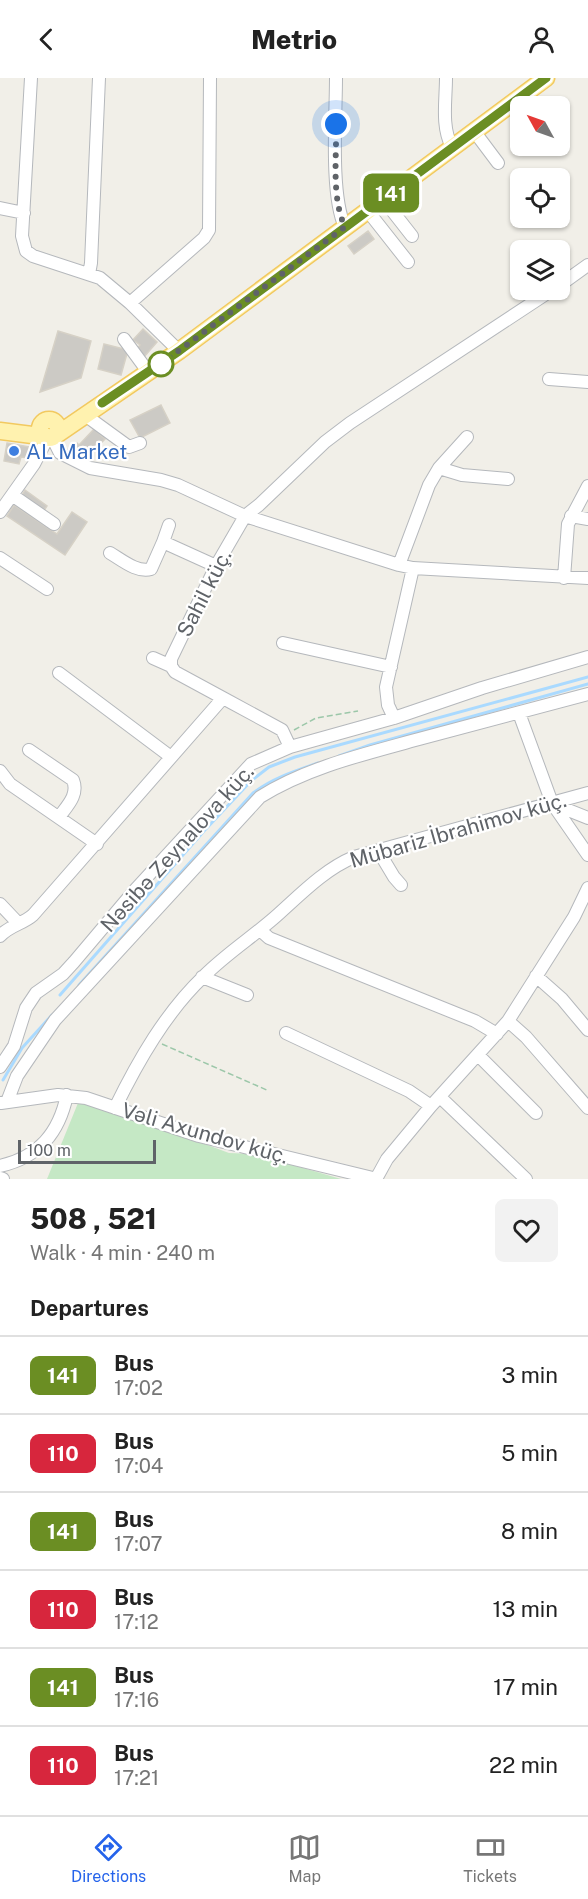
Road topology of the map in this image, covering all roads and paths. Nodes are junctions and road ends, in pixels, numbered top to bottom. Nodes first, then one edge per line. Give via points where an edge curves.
1 (32, 78) edge
2 (99, 78) edge
3 (210, 78) edge
4 (336, 78) edge
5 (446, 78) edge
6 (546, 78) edge
7 (474, 131) junction
8 (452, 147) junction
9 (498, 163) dead end
10 (383, 199) junction
11 (0, 208) edge
12 (367, 210) junction
13 (24, 213) junction
14 (345, 227) junction
15 (412, 236) dead end
16 (408, 261) dead end
17 (588, 265) edge
18 (89, 274) junction
19 (570, 278) edge
20 (537, 300) edge
21 (130, 303) junction
22 (124, 339) dead end
23 (179, 351) junction
24 (149, 373) junction
25 (549, 379) dead end
26 (588, 382) edge
27 (102, 403) junction
28 (85, 415) junction
29 (0, 430) edge
30 (50, 430) junction
31 (467, 437) dead end
32 (140, 443) dead end
33 (439, 468) junction
34 (508, 478) dead end
35 (588, 486) edge
36 (12, 495) junction
37 (0, 512) edge
38 (245, 516) junction
39 (571, 516) junction
40 (588, 519) edge
41 (54, 524) dead end
42 (169, 525) dead end
43 (163, 542) junction
44 (110, 554) dead end
45 (0, 558) edge
46 (399, 565) junction
47 (216, 566) junction
48 (413, 568) junction
49 (564, 578) junction
50 (588, 578) edge
51 (47, 589) dead end
52 (283, 643) dead end
53 (588, 657) edge
54 (153, 658) dead end
55 (171, 666) junction
56 (391, 667) junction
57 (59, 673) dead end
58 (588, 694) edge
59 (223, 698) junction
60 (358, 711) dead end
61 (519, 712) junction
62 (394, 718) junction
63 (287, 741) junction
64 (29, 750) dead end
65 (171, 757) junction
66 (0, 771) edge
67 (588, 793) edge
68 (552, 803) junction
69 (59, 817) junction
70 (588, 818) edge
71 (97, 844) junction
72 (379, 852) junction
73 (588, 855) edge
74 (401, 885) dead end
75 (588, 888) edge
76 (0, 904) edge
77 (18, 922) junction
78 (260, 930) junction
79 (0, 936) edge
80 (536, 976) junction
81 (202, 977) junction
82 (247, 995) dead end
83 (508, 1021) junction
84 (588, 1030) edge
85 (286, 1034) dead end
86 (497, 1034) junction
87 (153, 1040) junction
88 (478, 1055) junction
89 (0, 1067) edge
90 (269, 1091) dead end
91 (67, 1095) junction
92 (436, 1101) junction
93 (3, 1103) edge
94 (115, 1108) junction
95 (588, 1108) edge
96 (536, 1113) dead end
97 (0, 1166) edge
98 (377, 1179) edge
99 (526, 1179) edge

1 - 13 street
2 - 18 street
3 - 21 street via 209,230
4 - 14 street via 337,195
5 - 8 street via 445,127
6 - 7 main road
7 - 8 main road
7 - 9 street
8 - 10 main road
10 - 12 main road
10 - 15 street
11 - 13 street
12 - 14 main road
12 - 16 street
13 - 18 street via 22,236 26,251
14 - 23 main road
17 - 19 street
18 - 21 street via 100,278
20 - 38 street, Sahil küç. via 350,423
21 - 23 street
22 - 24 street
23 - 24 main road
24 - 27 main road
25 - 26 street
27 - 28 main road
27 - 30 main road
28 - 30 main road
28 - 32 street via 129,447
29 - 30 main road
30 - 36 street via 34,464
30 - 38 street via 60,453 90,468 178,485
31 - 33 street
33 - 34 street via 462,475
33 - 46 street
35 - 39 street
36 - 37 street
36 - 41 street
38 - 46 street
38 - 47 street, Sahil küç.
39 - 40 street
39 - 49 street
42 - 43 street
43 - 44 street via 151,569 145,571
43 - 47 street
45 - 51 street
46 - 48 street
47 - 55 street, Sahil küç.
48 - 49 street
48 - 56 street
49 - 50 street
52 - 56 street
53 - 62 street, Nəsibə Zeynalova küç.
54 - 55 street
55 - 59 street via 175,672
56 - 62 street via 386,696
57 - 65 street
58 - 61 street
59 - 63 street via 274,725
59 - 65 street
60 - 63 path via 316,718
61 - 68 street
61 - 93 street via 317,769 260,797 55,1020
62 - 63 street, Nəsibə Zeynalova küç.
63 - 89 street, Nəsibə Zeynalova küç. via 242,771 74,962 36,993 26,1008 14,1046
64 - 69 street via 76,786 74,797
65 - 71 street
66 - 69 street via 10,784
67 - 68 street, Mübariz İbrahimov küç.
68 - 70 street
68 - 72 street, Mübariz İbrahimov küç.
68 - 73 street
69 - 71 street
71 - 77 street via 33,915
72 - 74 street
72 - 78 street, Mübariz İbrahimov küç. via 354,857 328,871
75 - 80 street
76 - 77 street
77 - 79 street
78 - 81 street, Mübariz İbrahimov küç.
78 - 86 street via 269,938 475,1021
80 - 83 street
80 - 84 street
81 - 82 street
81 - 87 street, Mübariz İbrahimov küç.
83 - 86 street
83 - 95 street
85 - 92 street
86 - 88 street
87 - 90 path
87 - 94 street, Mübariz İbrahimov küç.
88 - 92 street
88 - 96 street
91 - 93 street, Vəli Axundov küç.
91 - 94 street, Vəli Axundov küç.
91 - 97 street via 56,1129 47,1140 24,1158
92 - 98 street via 387,1159
92 - 99 street
94 - 98 street, Vəli Axundov küç. via 199,1136

